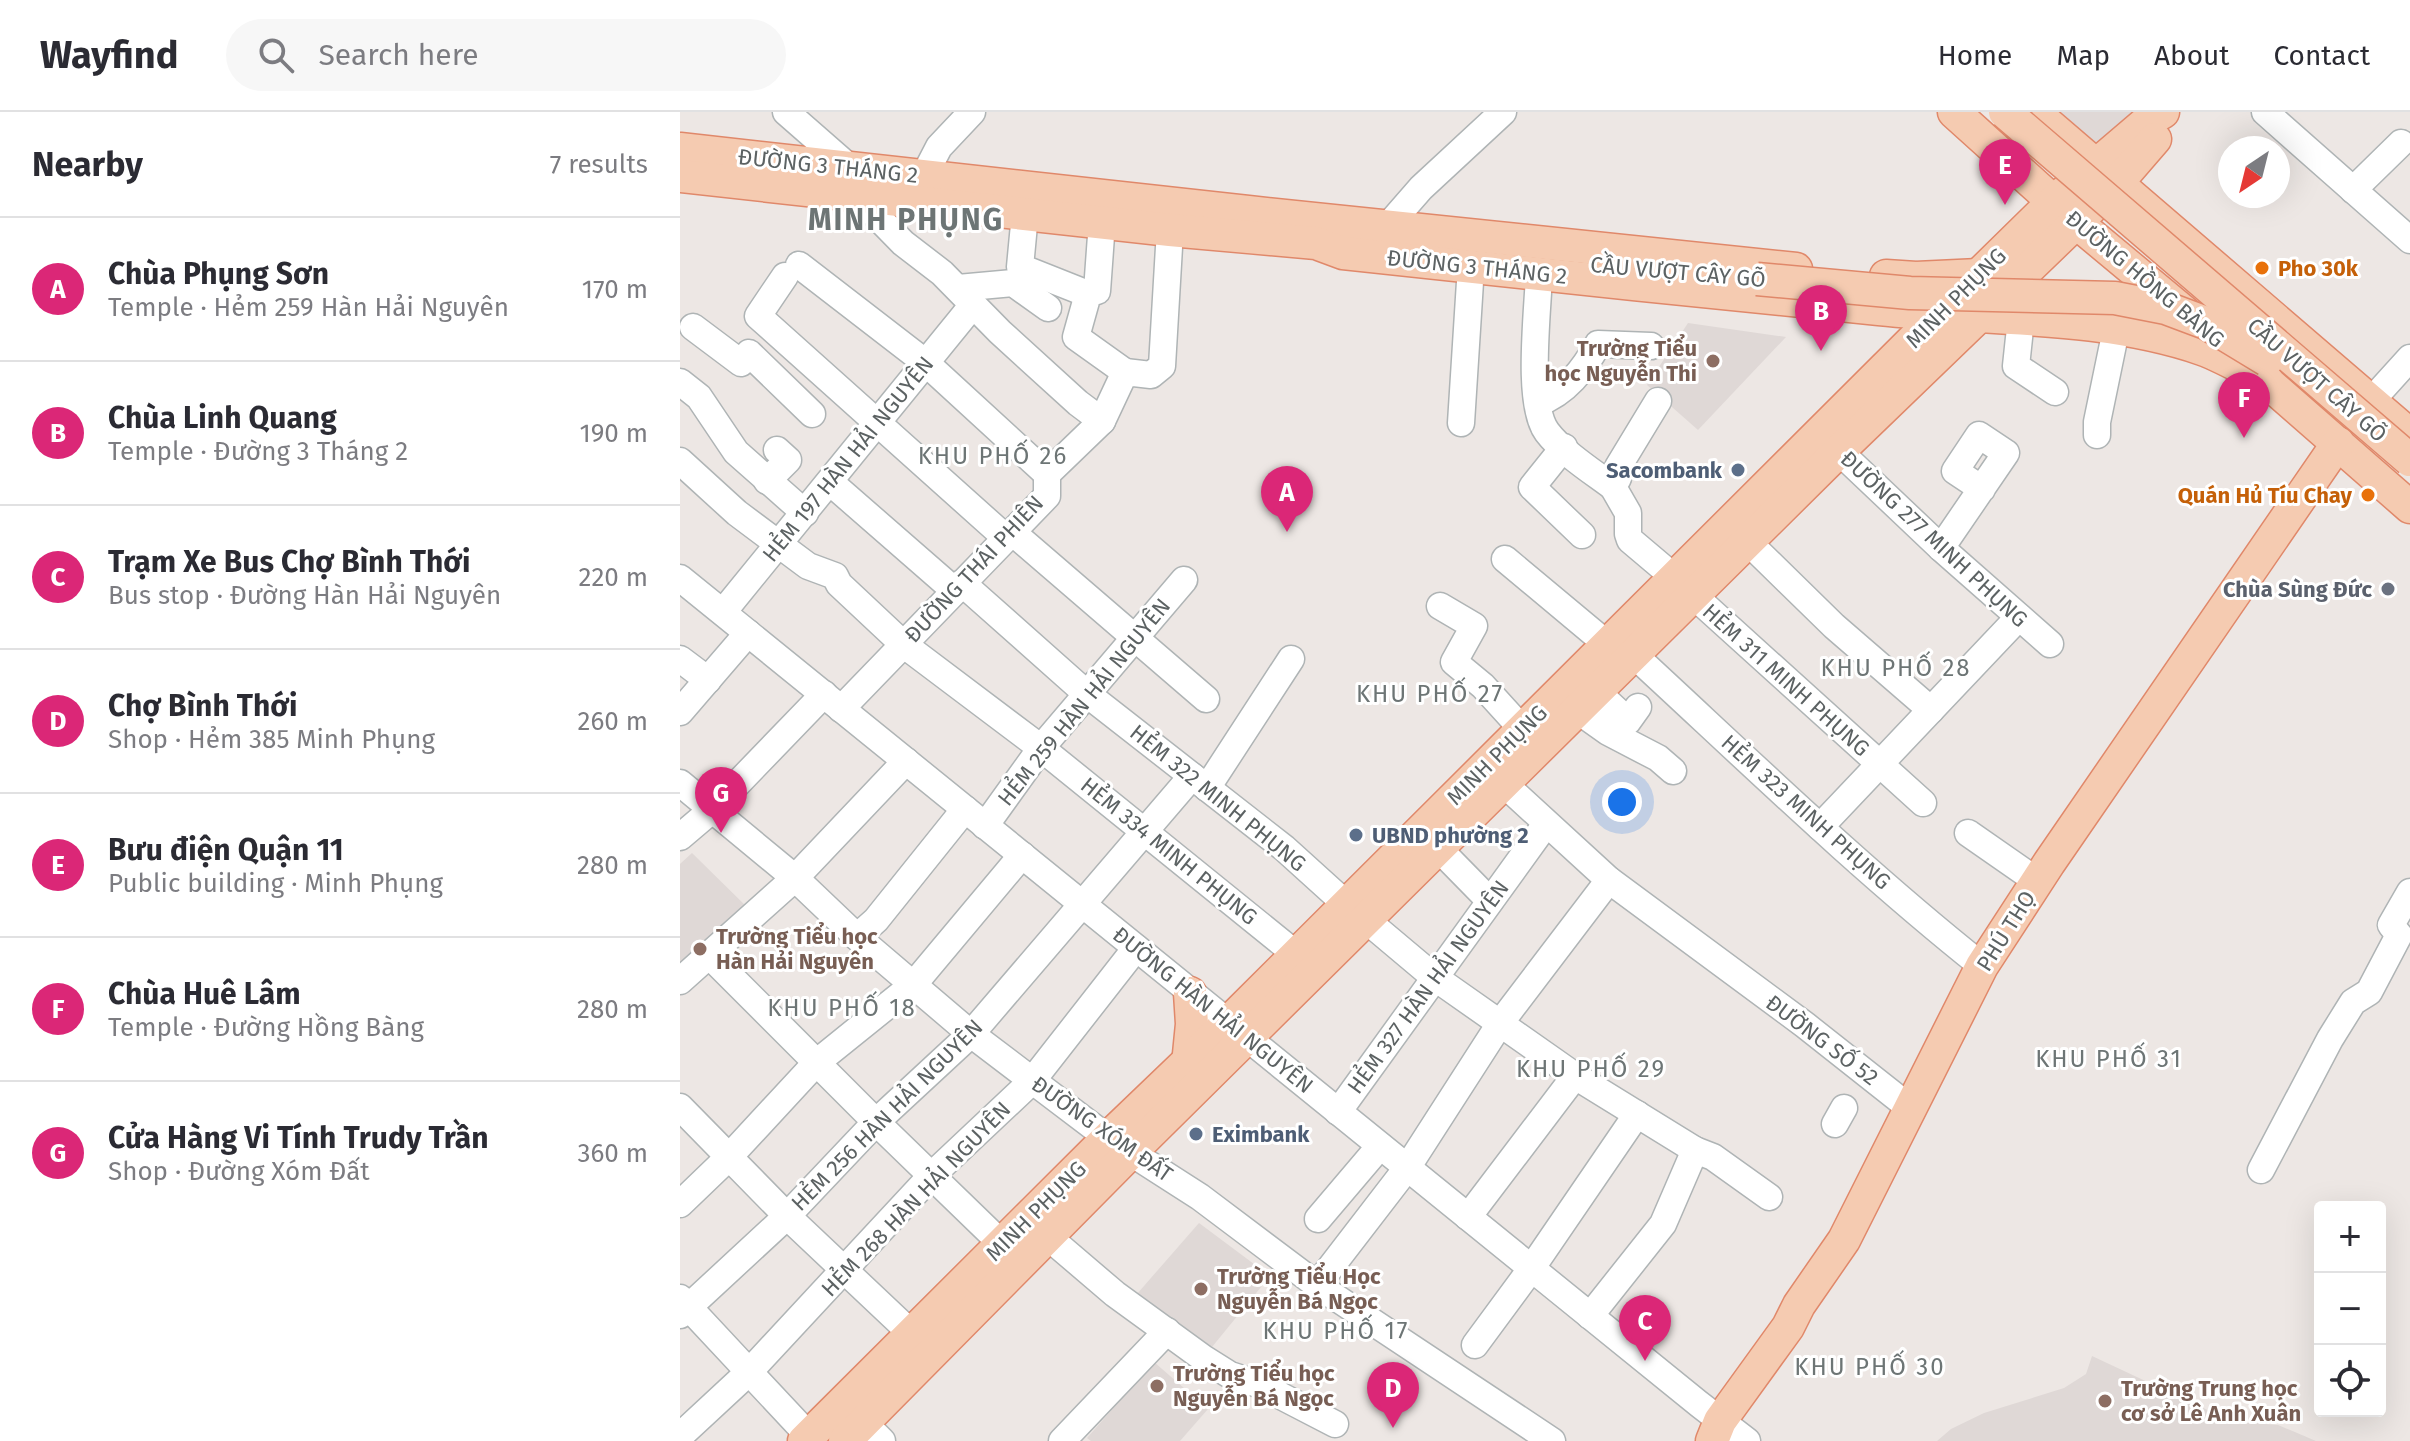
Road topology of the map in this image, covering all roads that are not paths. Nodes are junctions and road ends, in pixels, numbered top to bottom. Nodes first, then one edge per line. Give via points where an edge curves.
1 (786, 112) edge
2 (972, 112) edge
3 (1503, 112) edge
4 (2005, 112) edge
5 (2034, 112) edge
6 (2163, 112) edge
7 (2171, 112) edge
8 (2265, 112) edge
9 (1966, 123) edge
10 (2401, 143) dead end
11 (680, 149) edge
12 (2106, 174) junction
13 (680, 176) edge
14 (924, 176) junction
15 (854, 182) junction
16 (2353, 190) junction
17 (2065, 212) junction
18 (1025, 214) junction
19 (1102, 222) junction
20 (1387, 227) junction
21 (1170, 230) junction
22 (2410, 240) edge
23 (1330, 242) junction
24 (1471, 266) junction
25 (1539, 274) junction
26 (1979, 275) junction
27 (2225, 276) junction
28 (1925, 278) junction
29 (1088, 294) junction
30 (965, 297) junction
31 (1862, 307) junction
32 (1048, 308) dead end
33 (1941, 312) junction
34 (2189, 316) junction
35 (1978, 318) junction
36 (2021, 319) junction
37 (693, 327) dead end
38 (2116, 330) junction
39 (1950, 344) junction
40 (1651, 346) dead end
41 (2410, 358) edge
42 (926, 363) junction
43 (1888, 365) junction
44 (2267, 371) junction
45 (1125, 372) junction
46 (680, 382) edge
47 (2055, 392) dead end
48 (1658, 401) dead end
49 (2371, 401) junction
50 (1538, 403) junction
51 (812, 414) dead end
52 (1102, 421) junction
53 (1461, 423) dead end
54 (877, 424) junction
55 (2097, 435) dead end
56 (2410, 435) edge
57 (1829, 442) junction
58 (2338, 443) junction
59 (1564, 447) junction
60 (777, 450) dead end
61 (2410, 460) edge
62 (680, 461) edge
63 (1047, 474) junction
64 (767, 481) junction
65 (830, 482) junction
66 (2410, 486) edge
67 (1613, 487) junction
68 (1982, 489) dead end
69 (2410, 507) edge
70 (805, 513) junction
71 (1009, 535) junction
72 (1582, 535) dead end
73 (1747, 541) junction
74 (780, 543) junction
75 (1941, 548) junction
76 (1505, 559) dead end
77 (680, 578) edge
78 (1184, 580) dead end
79 (1684, 586) junction
80 (958, 587) junction
81 (1440, 606) dead end
82 (723, 612) junction
83 (2019, 617) junction
84 (748, 633) junction
85 (1134, 638) junction
86 (903, 644) junction
87 (2050, 644) dead end
88 (1620, 650) junction
89 (680, 659) edge
90 (1291, 659) dead end
91 (708, 680) junction
92 (1087, 694) junction
93 (1206, 699) dead end
94 (1586, 700) junction
95 (832, 702) junction
96 (1638, 707) dead end
97 (1931, 710) junction
98 (680, 712) edge
99 (1523, 730) junction
100 (1041, 748) junction
101 (906, 761) junction
102 (1879, 765) junction
103 (1673, 771) dead end
104 (1494, 775) junction
105 (1199, 782) junction
106 (680, 783) edge
107 (1923, 803) dead end
108 (713, 809) junction
109 (975, 818) junction
110 (1546, 824) junction
111 (1820, 827) junction
112 (1144, 831) junction
113 (1968, 833) dead end
114 (680, 837) edge
115 (1438, 848) junction
116 (1022, 855) junction
117 (795, 878) junction
118 (1609, 880) junction
119 (2037, 881) junction
120 (2410, 892) edge
121 (1490, 901) junction
122 (1081, 903) junction
123 (1356, 912) junction
124 (857, 937) junction
125 (1136, 948) junction
126 (709, 955) junction
127 (1297, 955) junction
128 (1982, 966) junction
129 (1434, 977) junction
130 (680, 981) edge
131 (914, 984) junction
132 (1190, 993) junction
133 (1501, 1022) junction
134 (1238, 1030) junction
135 (971, 1034) junction
136 (816, 1063) junction
137 (1188, 1064) junction
138 (1575, 1076) junction
139 (1032, 1081) junction
140 (680, 1107) edge
141 (1910, 1108) junction
142 (1338, 1112) junction
143 (1637, 1114) junction
144 (876, 1122) junction
145 (1119, 1146) junction
146 (1380, 1146) junction
147 (1695, 1150) junction
148 (729, 1157) junction
149 (1407, 1168) junction
150 (2261, 1170) dead end
151 (931, 1176) junction
152 (1769, 1197) dead end
153 (680, 1204) edge
154 (787, 1216) junction
155 (1468, 1217) junction
156 (1318, 1219) dead end
157 (1047, 1236) junction
158 (1002, 1244) junction
159 (1531, 1269) junction
160 (845, 1271) junction
161 (1317, 1285) junction
162 (683, 1307) edge
163 (1590, 1316) junction
164 (1167, 1331) junction
165 (912, 1334) junction
166 (1475, 1345) dead end
167 (749, 1372) junction
168 (1335, 1424) dead end
169 (1716, 1431) edge
170 (863, 1435) edge
171 (680, 1436) edge
172 (806, 1438) edge
173 (1062, 1441) edge
174 (1552, 1441) edge
175 (1747, 1441) edge

1 - 15 street
2 - 14 street via 939,147
3 - 20 street
4 - 61 main road, CẦU VƯỢT CÂY GÕ, bridge
5 - 12 main road
6 - 12 main road, MINH PHỤNG
7 - 12 main road, MINH PHỤNG via 2162,131
8 - 16 street
9 - 17 main road, ĐƯỜNG HỒNG BÀNG
9 - 44 main road, CẦU VƯỢT CÂY GÕ, bridge
10 - 16 street
11 - 15 main road, ĐƯỜNG 3 THÁNG 2
12 - 17 main road, MINH PHỤNG
12 - 27 main road
13 - 15 main road, ĐƯỜNG 3 THÁNG 2
14 - 15 main road, ĐƯỜNG 3 THÁNG 2
14 - 20 main road, ĐƯỜNG 3 THÁNG 2
15 - 18 main road, ĐƯỜNG 3 THÁNG 2
15 - 30 street via 903,243
16 - 22 street
17 - 26 main road, MINH PHỤNG
17 - 34 main road, ĐƯỜNG HỒNG BÀNG
17 - 35 main road, MINH PHỤNG
18 - 19 main road, ĐƯỜNG 3 THÁNG 2
18 - 29 street via 1020,267
19 - 21 main road, ĐƯỜNG 3 THÁNG 2
19 - 29 street via 1097,291
20 - 28 main road, ĐƯỜNG 3 THÁNG 2
21 - 23 main road, ĐƯỜNG 3 THÁNG 2
21 - 45 street via 1162,366 1151,375
23 - 24 main road, ĐƯỜNG 3 THÁNG 2 via 1343,253
23 - 44 main road, CẦU VƯỢT CÂY GÕ, bridge via 1860,290 2115,298 2206,323
24 - 25 main road, ĐƯỜNG 3 THÁNG 2
24 - 53 street
25 - 31 main road, ĐƯỜNG 3 THÁNG 2
25 - 50 street via 1534,382
26 - 28 main road, ĐƯỜNG 3 THÁNG 2
26 - 33 main road, MINH PHỤNG
27 - 34 main road via 2201,285
27 - 49 main road
28 - 33 main road
29 - 45 street via 1076,337
30 - 32 street via 1013,283
30 - 42 street, HẺM 197 HÀN HẢI NGUYÊN
30 - 52 street
31 - 33 main road, ĐƯỜNG 3 THÁNG 2
31 - 43 main road via 1882,335
33 - 35 main road, ĐƯỜNG 3 THÁNG 2
33 - 39 main road
33 - 43 main road, MINH PHỤNG
34 - 44 main road, ĐƯỜNG HỒNG BÀNG
35 - 36 main road, ĐƯỜNG 3 THÁNG 2
35 - 39 main road, MINH PHỤNG
36 - 38 main road, ĐƯỜNG 3 THÁNG 2
36 - 47 street via 2016,366
37 - 51 street via 741,363 749,353
38 - 44 main road, ĐƯỜNG 3 THÁNG 2 via 2148,334
38 - 55 street
39 - 57 main road, MINH PHỤNG
40 - 50 street via 1598,344 1585,367 1554,397
41 - 49 street
42 - 54 street, HẺM 197 HÀN HẢI NGUYÊN
42 - 54 street via 792,270 758,316
42 - 63 street
43 - 57 main road, MINH PHỤNG
44 - 58 main road, ĐƯỜNG HỒNG BÀNG
44 - 66 main road, CẦU VƯỢT CÂY GÕ
45 - 52 street, ĐƯỜNG THÁI PHIÊN
46 - 64 street via 699,397 736,452
48 - 67 street via 1618,467
49 - 56 main road
50 - 59 street via 1547,433
52 - 63 street, ĐƯỜNG THÁI PHIÊN
54 - 65 street, HẺM 197 HÀN HẢI NGUYÊN
54 - 71 street
57 - 73 main road, MINH PHỤNG
57 - 75 street, ĐƯỜNG 277 MINH PHỤNG
57 - 79 main road, MINH PHỤNG
58 - 69 main road, ĐƯỜNG HỒNG BÀNG
58 - 119 main road, PHÚ THỌ
59 - 67 street
59 - 72 street via 1532,487
60 - 64 street via 788,460
62 - 74 street, HẺM 334 MINH PHỤNG via 737,513
63 - 71 street, ĐƯỜNG THÁI PHIÊN via 1047,496
64 - 70 street
65 - 70 street, HẺM 197 HÀN HẢI NGUYÊN
65 - 80 street, HẺM 322 MINH PHỤNG
67 - 79 street, HẺM 311 MINH PHỤNG via 1628,513 1630,540
68 - 75 street
70 - 74 street, HẺM 197 HÀN HẢI NGUYÊN
71 - 80 street, ĐƯỜNG THÁI PHIÊN
71 - 85 street
73 - 79 main road, MINH PHỤNG
73 - 97 street
74 - 82 street, HẺM 197 HÀN HẢI NGUYÊN
74 - 86 street, HẺM 334 MINH PHỤNG via 808,566 835,576
75 - 83 street, ĐƯỜNG 277 MINH PHỤNG
76 - 88 street, HẺM 323 MINH PHỤNG
77 - 82 street, ĐƯỜNG HÀN HẢI NGUYÊN
78 - 85 street, HẺM 259 HÀN HẢI NGUYÊN
79 - 88 main road, MINH PHỤNG
79 - 102 street, HẺM 311 MINH PHỤNG
80 - 86 street, ĐƯỜNG THÁI PHIÊN
80 - 92 street, HẺM 322 MINH PHỤNG
81 - 99 street via 1474,626 1454,662
82 - 84 street, ĐƯỜNG HÀN HẢI NGUYÊN
83 - 87 street, ĐƯỜNG 277 MINH PHỤNG
83 - 97 street
84 - 91 street
84 - 95 street, ĐƯỜNG HÀN HẢI NGUYÊN
85 - 92 street, HẺM 259 HÀN HẢI NGUYÊN
85 - 93 street
86 - 95 street, ĐƯỜNG THÁI PHIÊN
86 - 100 street, HẺM 334 MINH PHỤNG
88 - 94 main road, MINH PHỤNG
88 - 99 main road, MINH PHỤNG
88 - 111 street, HẺM 323 MINH PHỤNG
89 - 91 street
90 - 105 street, HẺM 256 HÀN HẢI NGUYÊN
91 - 98 street
92 - 100 street, HẺM 259 HÀN HẢI NGUYÊN
92 - 105 street, HẺM 322 MINH PHỤNG
94 - 96 street via 1628,721
94 - 103 street via 1608,732
94 - 104 main road, MINH PHỤNG
95 - 101 street, ĐƯỜNG HÀN HẢI NGUYÊN
95 - 108 street, ĐƯỜNG THÁI PHIÊN
97 - 102 street
99 - 104 main road, MINH PHỤNG
100 - 109 street, HẺM 259 HÀN HẢI NGUYÊN
100 - 112 street, HẺM 334 MINH PHỤNG
101 - 109 street, ĐƯỜNG HÀN HẢI NGUYÊN
101 - 117 street
102 - 107 street, HẺM 311 MINH PHỤNG
102 - 111 street
104 - 110 street, ĐƯỜNG SỐ 52
104 - 115 main road, MINH PHỤNG
104 - 123 main road, MINH PHỤNG
105 - 112 street, HẺM 256 HÀN HẢI NGUYÊN
105 - 123 street, HẺM 322 MINH PHỤNG
106 - 108 street, ĐƯỜNG XÓM ĐẤT
108 - 114 street, ĐƯỜNG THÁI PHIÊN
108 - 117 street, ĐƯỜNG XÓM ĐẤT
109 - 116 street, ĐƯỜNG HÀN HẢI NGUYÊN
109 - 124 street, HẺM 259 HÀN HẢI NGUYÊN
110 - 118 street, ĐƯỜNG SỐ 52
110 - 121 street, HẺM 327 HÀN HẢI NGUYÊN
111 - 128 street, HẺM 323 MINH PHỤNG
112 - 122 street, HẺM 256 HÀN HẢI NGUYÊN
112 - 127 street, HẺM 334 MINH PHỤNG
113 - 119 street
115 - 121 street
115 - 123 main road, MINH PHỤNG
116 - 122 street, ĐƯỜNG HÀN HẢI NGUYÊN
116 - 131 street
117 - 124 street, ĐƯỜNG XÓM ĐẤT
117 - 126 street
118 - 133 street
118 - 141 street, ĐƯỜNG SỐ 52
119 - 128 main road, PHÚ THỌ
120 - 150 street via 2391,925 2399,935 2369,992 2353,1002 2330,1039
121 - 129 street, HẺM 327 HÀN HẢI NGUYÊN
122 - 125 street, ĐƯỜNG HÀN HẢI NGUYÊN
122 - 135 street, HẺM 256 HÀN HẢI NGUYÊN
123 - 127 main road, MINH PHỤNG
123 - 129 street, HẺM 322 MINH PHỤNG
123 - 134 main road, MINH PHỤNG
124 - 131 street, ĐƯỜNG XÓM ĐẤT
125 - 132 street, ĐƯỜNG HÀN HẢI NGUYÊN
125 - 139 street, HẺM 268 HÀN HẢI NGUYÊN
126 - 130 street
126 - 136 street
127 - 134 main road, MINH PHỤNG
128 - 141 main road, PHÚ THỌ
129 - 133 street, HẺM 322 MINH PHỤNG
129 - 142 street, HẺM 327 HÀN HẢI NGUYÊN
131 - 135 street, ĐƯỜNG XÓM ĐẤT
131 - 136 street
132 - 134 street, ĐƯỜNG HÀN HẢI NGUYÊN
132 - 137 main road
133 - 138 street, HẺM 322 MINH PHỤNG
133 - 149 street
134 - 137 main road, MINH PHỤNG
134 - 142 street, ĐƯỜNG HÀN HẢI NGUYÊN
134 - 145 main road, MINH PHỤNG
135 - 139 street, ĐƯỜNG XÓM ĐẤT
135 - 144 street, HẺM 256 HÀN HẢI NGUYÊN
136 - 144 street
136 - 148 street
137 - 145 main road, MINH PHỤNG
138 - 143 street, HẺM 322 MINH PHỤNG
138 - 155 street
139 - 145 street, ĐƯỜNG XÓM ĐẤT
139 - 151 street, HẺM 268 HÀN HẢI NGUYÊN
140 - 148 street
141 - 169 main road, PHÚ THỌ via 1844,1240
142 - 146 street, ĐƯỜNG HÀN HẢI NGUYÊN
143 - 147 street, HẺM 322 MINH PHỤNG
143 - 159 street
144 - 151 street
144 - 154 street, HẺM 256 HÀN HẢI NGUYÊN
145 - 157 main road, MINH PHỤNG
145 - 158 main road, MINH PHỤNG
145 - 161 street, ĐƯỜNG XÓM ĐẤT via 1200,1197
146 - 149 street, ĐƯỜNG HÀN HẢI NGUYÊN
146 - 156 street
147 - 152 street, HẺM 322 MINH PHỤNG
147 - 163 street via 1663,1224
148 - 153 street
148 - 154 street
149 - 155 street, ĐƯỜNG HÀN HẢI NGUYÊN
149 - 161 street
151 - 158 street
151 - 160 street, HẺM 268 HÀN HẢI NGUYÊN
154 - 160 street
154 - 162 street, HẺM 256 HÀN HẢI NGUYÊN
155 - 159 street, ĐƯỜNG HÀN HẢI NGUYÊN
157 - 164 street
157 - 170 main road, MINH PHỤNG
158 - 165 main road, MINH PHỤNG
159 - 163 street, ĐƯỜNG HÀN HẢI NGUYÊN
159 - 166 street
160 - 165 street
160 - 167 street, HẺM 268 HÀN HẢI NGUYÊN
161 - 174 street, ĐƯỜNG XÓM ĐẤT
162 - 167 street
163 - 169 street, ĐƯỜNG HÀN HẢI NGUYÊN
164 - 168 street via 1230,1375
164 - 173 street
165 - 172 main road, MINH PHỤNG
167 - 171 street, HẺM 268 HÀN HẢI NGUYÊN
167 - 172 street
169 - 175 street, ĐƯỜNG HÀN HẢI NGUYÊN

